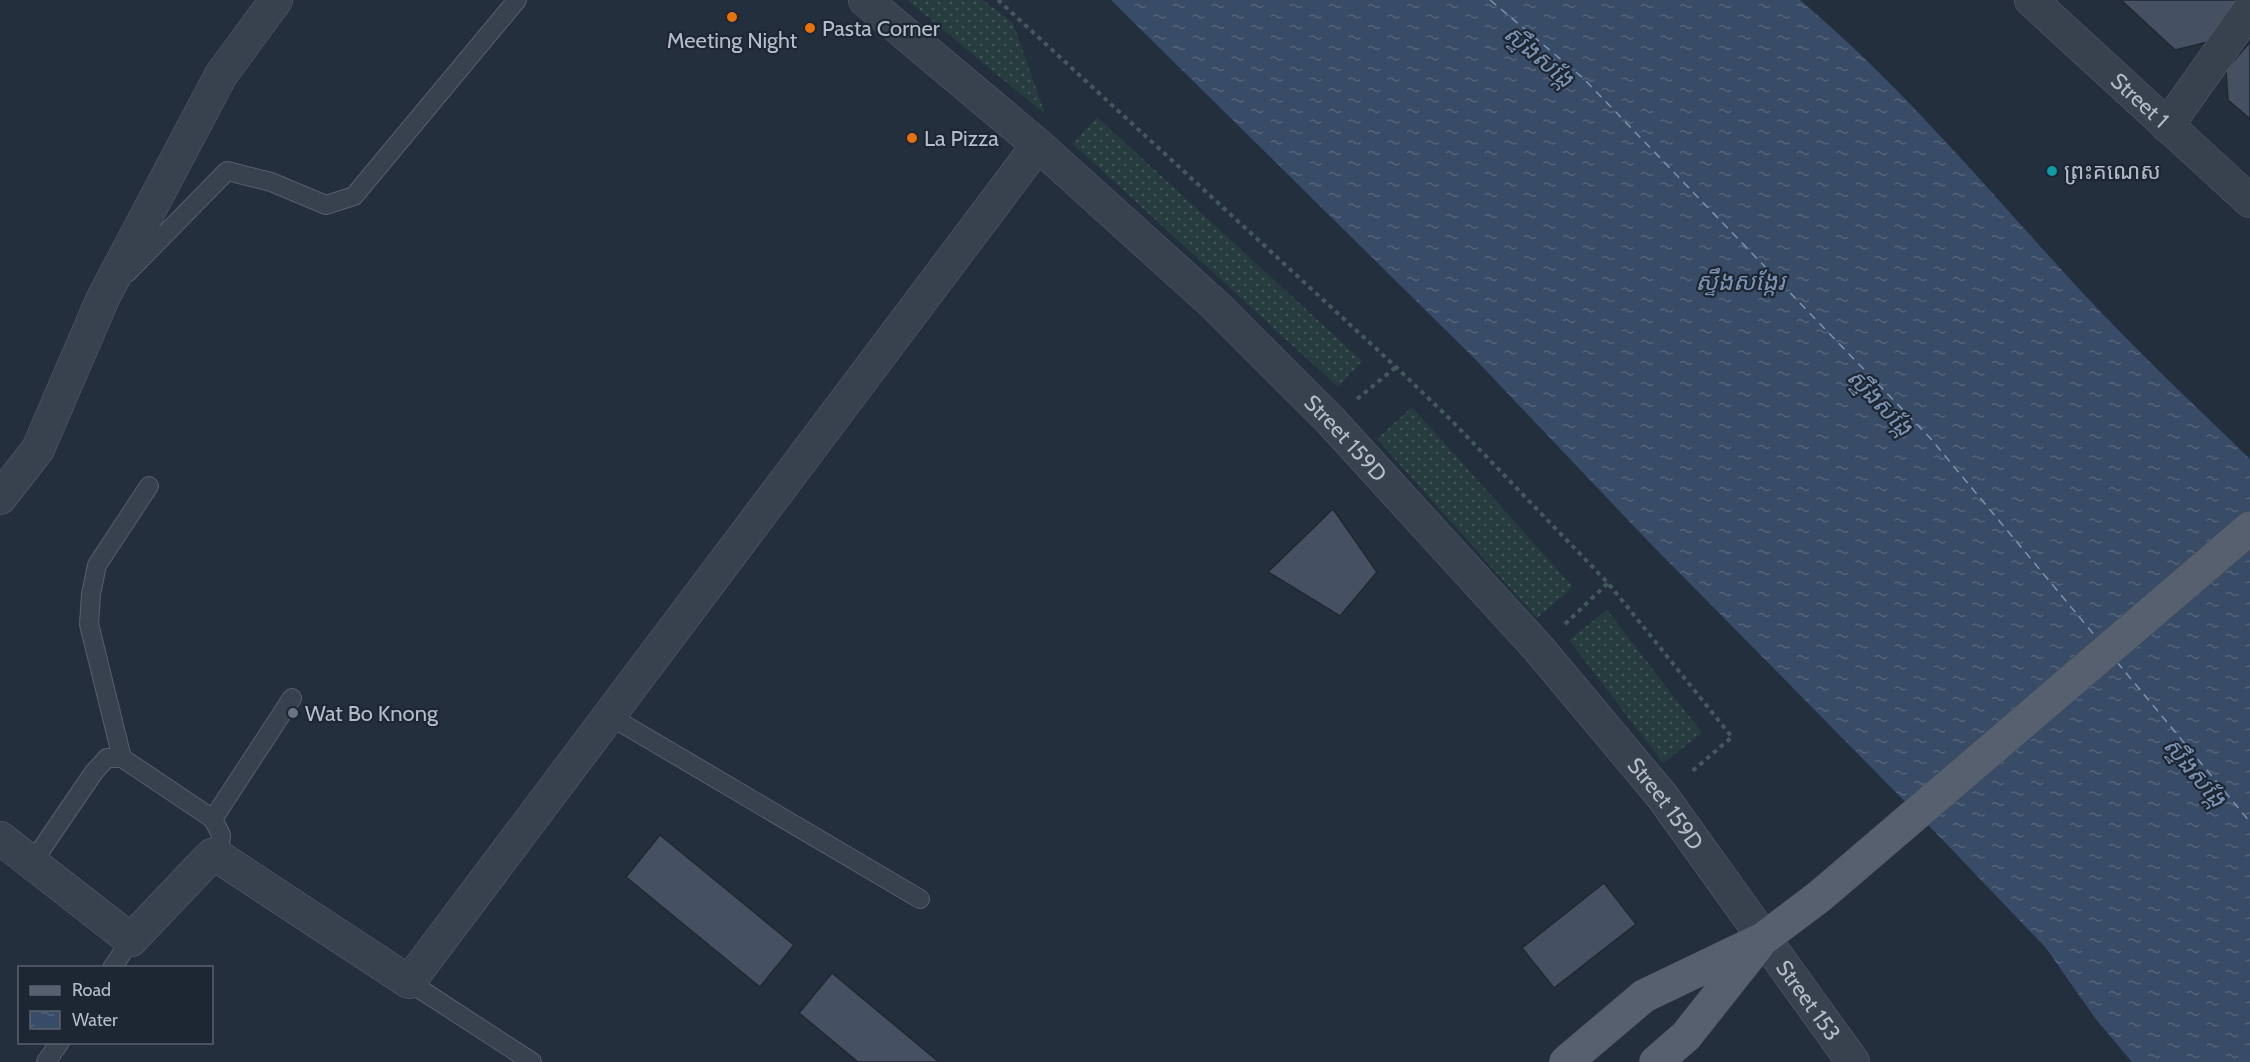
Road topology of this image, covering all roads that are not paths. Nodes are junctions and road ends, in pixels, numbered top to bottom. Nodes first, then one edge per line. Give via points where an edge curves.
1 (276, 0) edge
2 (517, 0) edge
3 (865, 0) edge
4 (2031, 0) edge
5 (2250, 9) edge
6 (2167, 126) junction
7 (1038, 145) junction
8 (2250, 201) edge
9 (103, 298) junction
10 (149, 486) dead end
11 (0, 498) edge
12 (2250, 528) edge
13 (292, 698) dead end
14 (608, 715) junction
15 (122, 758) junction
16 (213, 819) junction
17 (0, 838) edge
18 (219, 857) junction
19 (32, 863) junction
20 (920, 899) dead end
21 (1762, 939) junction
22 (131, 940) junction
23 (113, 966) edge
24 (409, 982) junction
25 (59, 1044) edge
26 (46, 1062) edge
27 (532, 1062) edge
28 (1566, 1062) edge
29 (1656, 1062) edge
30 (1853, 1062) edge

1 - 9 street via 221,75
2 - 9 lane via 354,196 326,205 271,182 227,171
3 - 7 street, Street 159D
4 - 6 street, Street 1
5 - 6 street
6 - 8 street, Street 1
7 - 14 street
7 - 21 street, Street 159D via 1215,305 1331,421 1539,649 1662,796
9 - 11 street via 38,449
10 - 15 lane via 97,566 91,594 89,624
12 - 21 main road via 1820,896
13 - 16 lane
14 - 20 lane
14 - 24 street
15 - 16 lane
15 - 19 lane via 107,758 94,772
16 - 18 lane via 221,835
17 - 19 street
18 - 22 street via 212,855
18 - 24 street
19 - 22 street
21 - 28 main road via 1644,996
21 - 29 main road via 1686,1036
21 - 30 street, Street 153
22 - 23 lane
24 - 27 lane
25 - 26 lane

